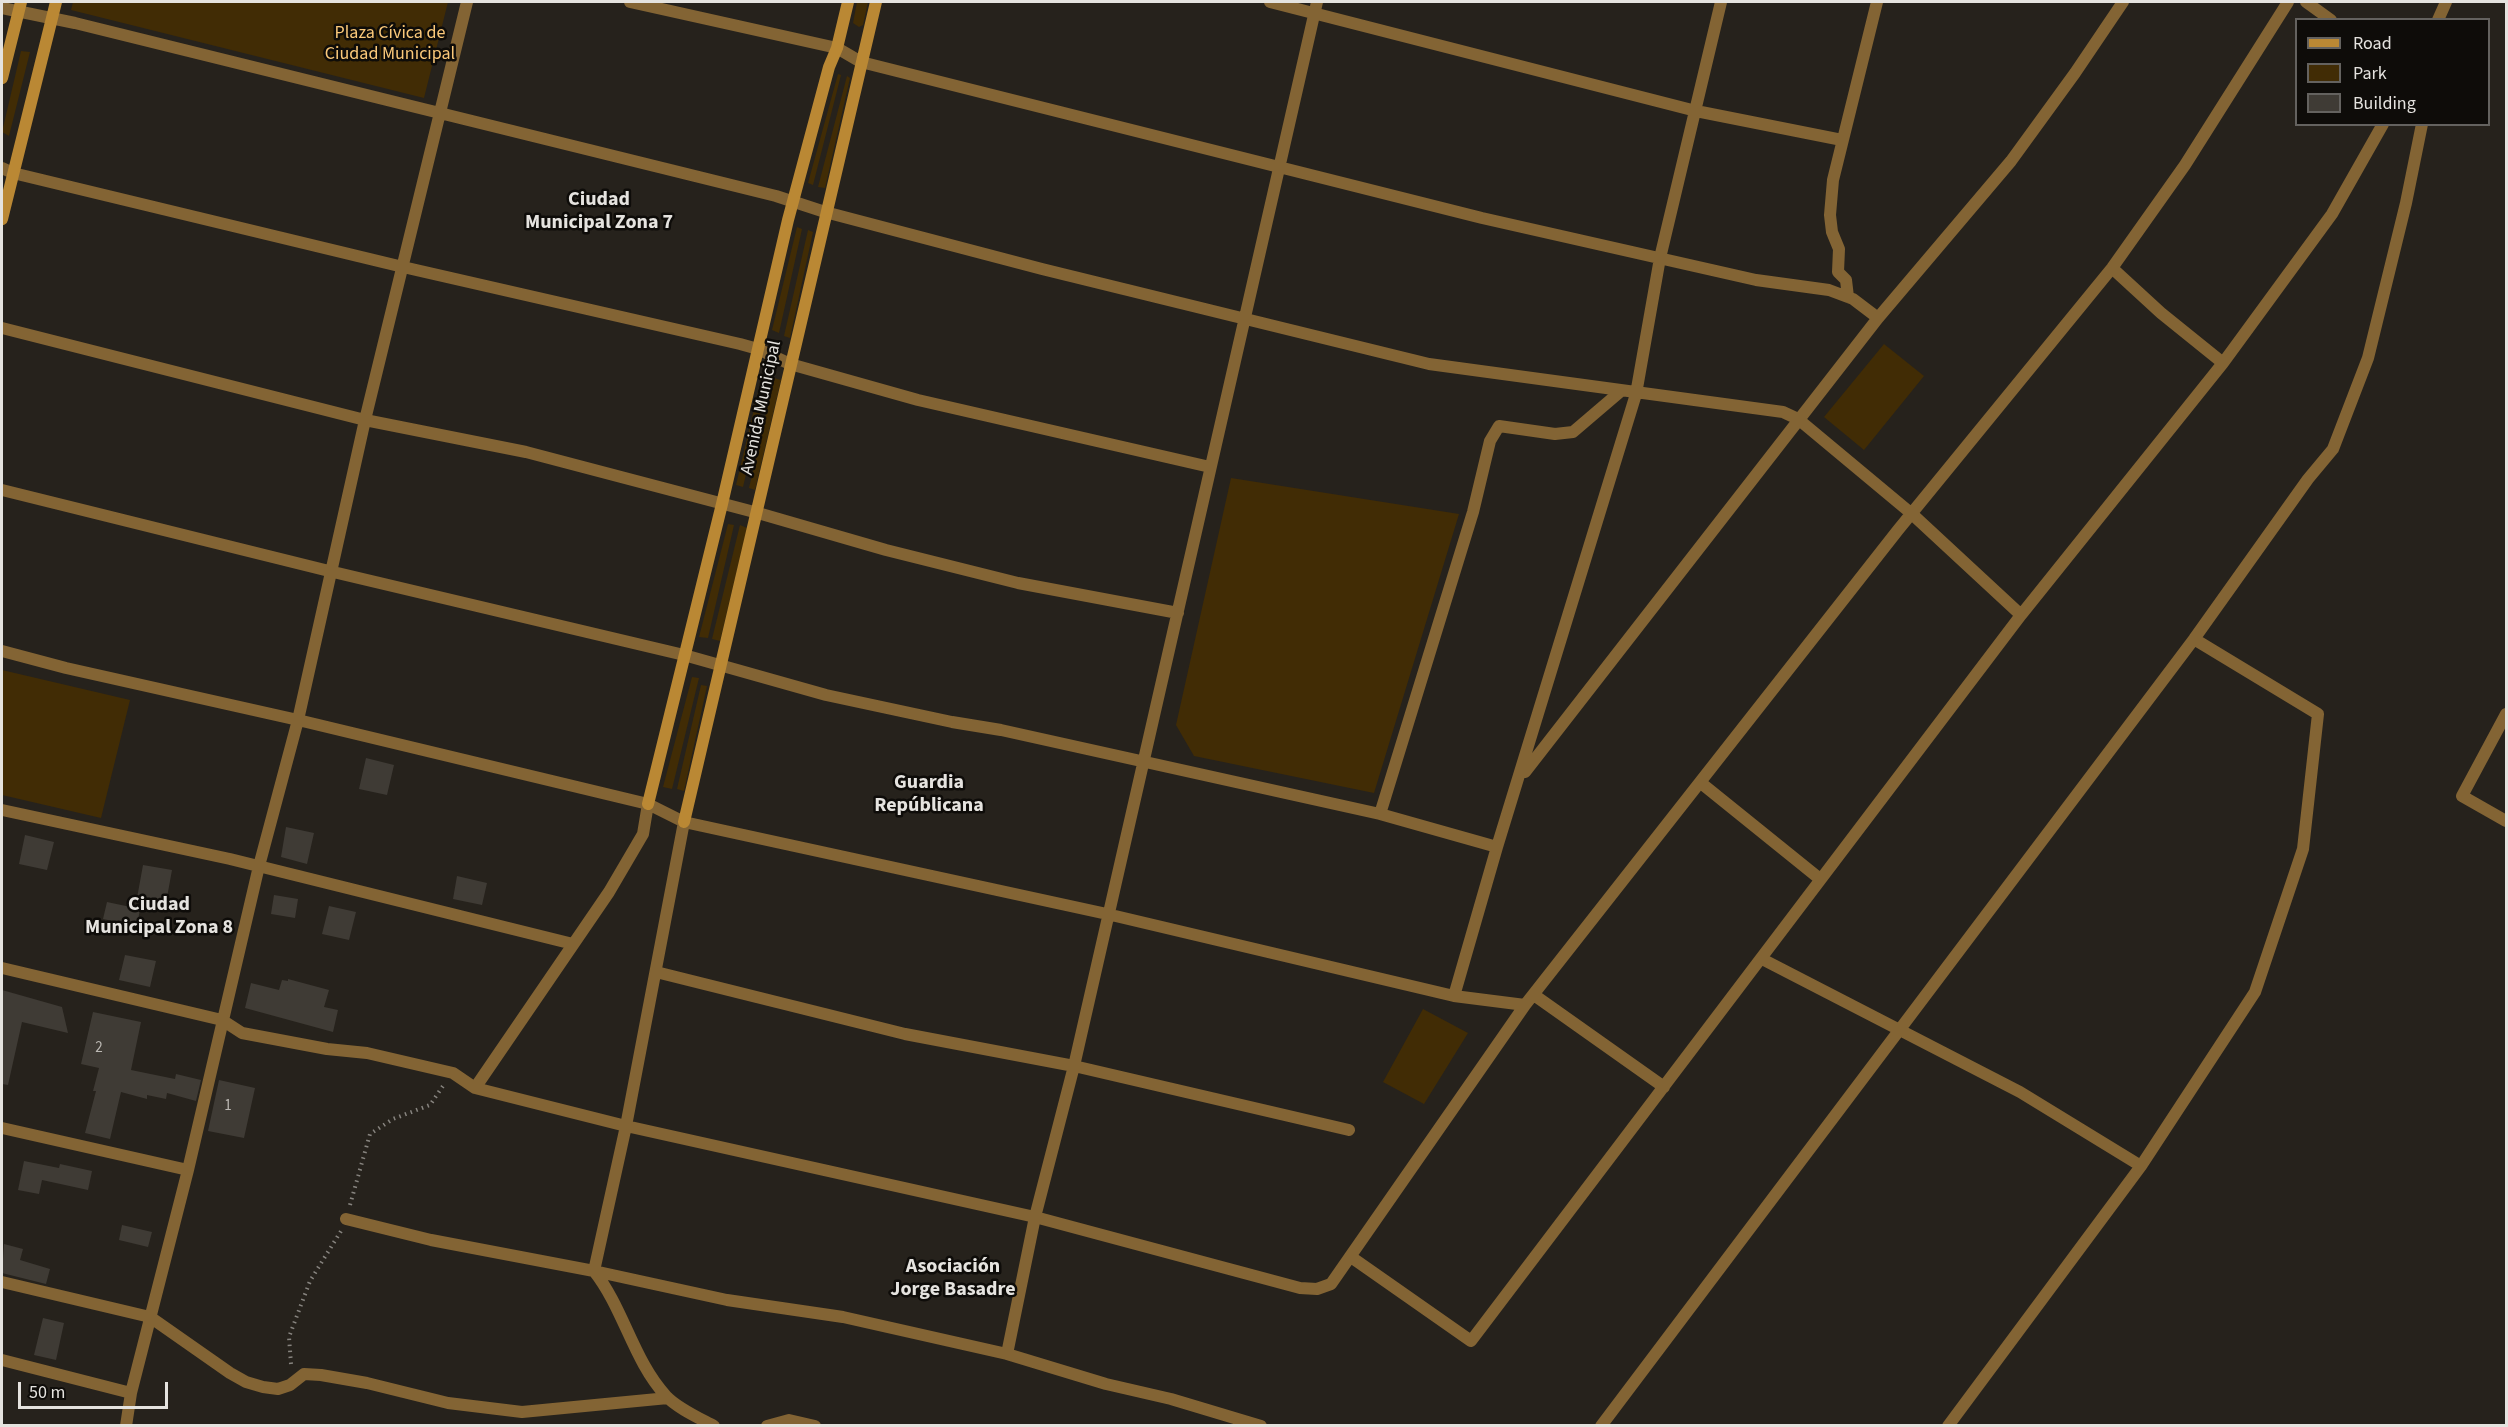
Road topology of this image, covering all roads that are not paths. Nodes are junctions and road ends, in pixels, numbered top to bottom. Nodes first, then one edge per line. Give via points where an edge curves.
1 (56, 2) edge
2 (467, 2) edge
3 (630, 2) edge
4 (848, 2) edge
5 (876, 2) edge
6 (1270, 2) edge
7 (1721, 2) edge
8 (1877, 2) edge
9 (2123, 2) edge
10 (2288, 2) edge
11 (2306, 2) edge
12 (2446, 2) edge
13 (19, 7) edge
14 (1316, 7) edge
15 (2, 8) edge
16 (52, 18) junction
17 (2328, 18) edge
18 (2439, 18) edge
19 (837, 48) junction
20 (861, 62) junction
21 (2, 78) edge
22 (1696, 111) junction
23 (441, 115) junction
24 (2382, 126) edge
25 (2422, 126) edge
26 (1842, 140) junction
27 (1278, 167) junction
28 (7, 170) edge
29 (792, 203) junction
30 (825, 212) junction
31 (2, 219) edge
32 (1660, 258) junction
33 (403, 267) junction
34 (2112, 268) junction
35 (1848, 297) junction
36 (1878, 318) junction
37 (1244, 320) junction
38 (2, 328) edge
39 (758, 349) junction
40 (2223, 363) junction
41 (790, 364) junction
42 (1621, 391) junction
43 (1636, 394) junction
44 (1798, 419) junction
45 (364, 420) junction
46 (1210, 467) junction
47 (2, 490) edge
48 (722, 504) junction
49 (758, 513) junction
50 (1911, 514) junction
51 (329, 571) junction
52 (1178, 613) junction
53 (2021, 615) junction
54 (2194, 639) junction
55 (2, 651) edge
56 (684, 655) junction
57 (721, 665) junction
58 (2506, 714) edge
59 (298, 720) junction
60 (1143, 761) junction
61 (1519, 780) junction
62 (1701, 783) junction
63 (648, 804) junction
64 (2, 810) edge
65 (1380, 814) junction
66 (2506, 821) edge
67 (684, 822) junction
68 (1497, 847) junction
69 (259, 866) junction
70 (1820, 879) junction
71 (1107, 914) junction
72 (573, 944) junction
73 (1762, 959) junction
74 (2, 968) edge
75 (656, 972) junction
76 (1534, 994) junction
77 (1454, 996) junction
78 (1525, 1005) junction
79 (222, 1020) junction
80 (1900, 1031) junction
81 (1074, 1066) junction
82 (1664, 1087) junction
83 (475, 1088) junction
84 (626, 1126) junction
85 (2, 1128) edge
86 (1349, 1130) dead end
87 (2141, 1166) junction
88 (188, 1170) junction
89 (1035, 1217) junction
90 (346, 1219) dead end
91 (1351, 1257) junction
92 (594, 1271) junction
93 (2, 1282) edge
94 (150, 1317) junction
95 (1007, 1354) junction
96 (2, 1360) edge
97 (131, 1393) junction
98 (668, 1398) junction
99 (126, 1425) edge
100 (714, 1425) edge
101 (767, 1425) edge
102 (815, 1425) edge
103 (1261, 1425) edge
104 (1601, 1425) edge
105 (1948, 1425) edge

1 - 16 street
2 - 23 street
3 - 19 street
4 - 19 street, Avenida Municipal
5 - 20 street, Avenida Municipal
6 - 14 street
7 - 22 street
8 - 26 street
9 - 36 street via 2011,161
10 - 34 street via 2185,165
11 - 17 street
12 - 18 street
13 - 15 street
13 - 16 street
13 - 21 street
14 - 22 street
14 - 27 street
16 - 23 street
16 - 28 street
19 - 20 street
19 - 29 street, Avenida Municipal via 828,68
20 - 27 street
20 - 30 street, Avenida Municipal
22 - 26 street
22 - 32 street
23 - 29 street
23 - 33 street
24 - 40 street via 2332,214
25 - 54 street via 2368,358 2333,449
26 - 35 street via 1830,215 1839,249 1838,272 1846,280
27 - 32 street
27 - 37 street
28 - 31 street
28 - 33 street
29 - 30 street
29 - 39 street, Avenida Municipal
30 - 37 street
30 - 41 street, Avenida Municipal
32 - 35 street
32 - 43 street
33 - 39 street
33 - 45 street
34 - 40 street
34 - 50 street
35 - 36 street
36 - 44 street
37 - 42 street via 1429,364
37 - 46 street
38 - 45 street
39 - 41 street
39 - 48 street, Avenida Municipal
40 - 53 street
41 - 46 street via 918,400
41 - 49 street, Avenida Municipal
42 - 43 street
42 - 65 street via 1573,432 1555,434 1499,426 1490,441 1473,512
43 - 44 street via 1783,412
43 - 61 street
44 - 50 street
44 - 61 street
45 - 48 street via 526,452
45 - 51 street
46 - 52 street
47 - 51 street
48 - 49 street
48 - 56 street, Avenida Municipal
49 - 52 street via 1018,583
49 - 57 street, Avenida Municipal
50 - 53 street
50 - 62 street
51 - 56 street
51 - 59 street
52 - 60 street
53 - 70 street
54 - 80 street
54 - 87 street via 2318,714 2303,849 2255,992
55 - 59 street
56 - 57 street
56 - 63 street, Avenida Municipal
57 - 60 street via 826,695
57 - 67 street, Avenida Municipal
58 - 66 street via 2462,796
59 - 63 street
59 - 69 street
60 - 65 street
60 - 71 street
61 - 68 street
62 - 70 street
62 - 76 street
63 - 67 street
63 - 72 street via 643,834
64 - 69 street
65 - 68 street
67 - 71 street
67 - 75 street
68 - 77 street
69 - 72 street
69 - 79 street
70 - 73 street
71 - 77 street
71 - 81 street
72 - 83 street
73 - 80 street
73 - 82 street
74 - 79 street
75 - 81 street via 905,1034
75 - 84 street
76 - 78 street
76 - 82 street
77 - 78 street
78 - 91 street
79 - 83 street via 242,1033 367,1053 453,1073
79 - 88 street
80 - 87 street via 2020,1092
80 - 104 street
81 - 86 street
81 - 89 street
82 - 91 street via 1471,1341
83 - 84 street
84 - 89 street
84 - 92 street
85 - 88 street
87 - 105 street
88 - 94 street
89 - 91 street via 1300,1287 1317,1289 1331,1284
89 - 95 street
90 - 92 street via 431,1240
92 - 95 street via 727,1300 843,1317
92 - 98 street via 608,1289 647,1371
93 - 94 street
94 - 97 street
94 - 98 street via 230,1373 263,1388 290,1385 304,1374 321,1375 448,1403 522,1412
95 - 103 street
96 - 97 street
97 - 99 street
98 - 100 street
101 - 102 street via 789,1420

